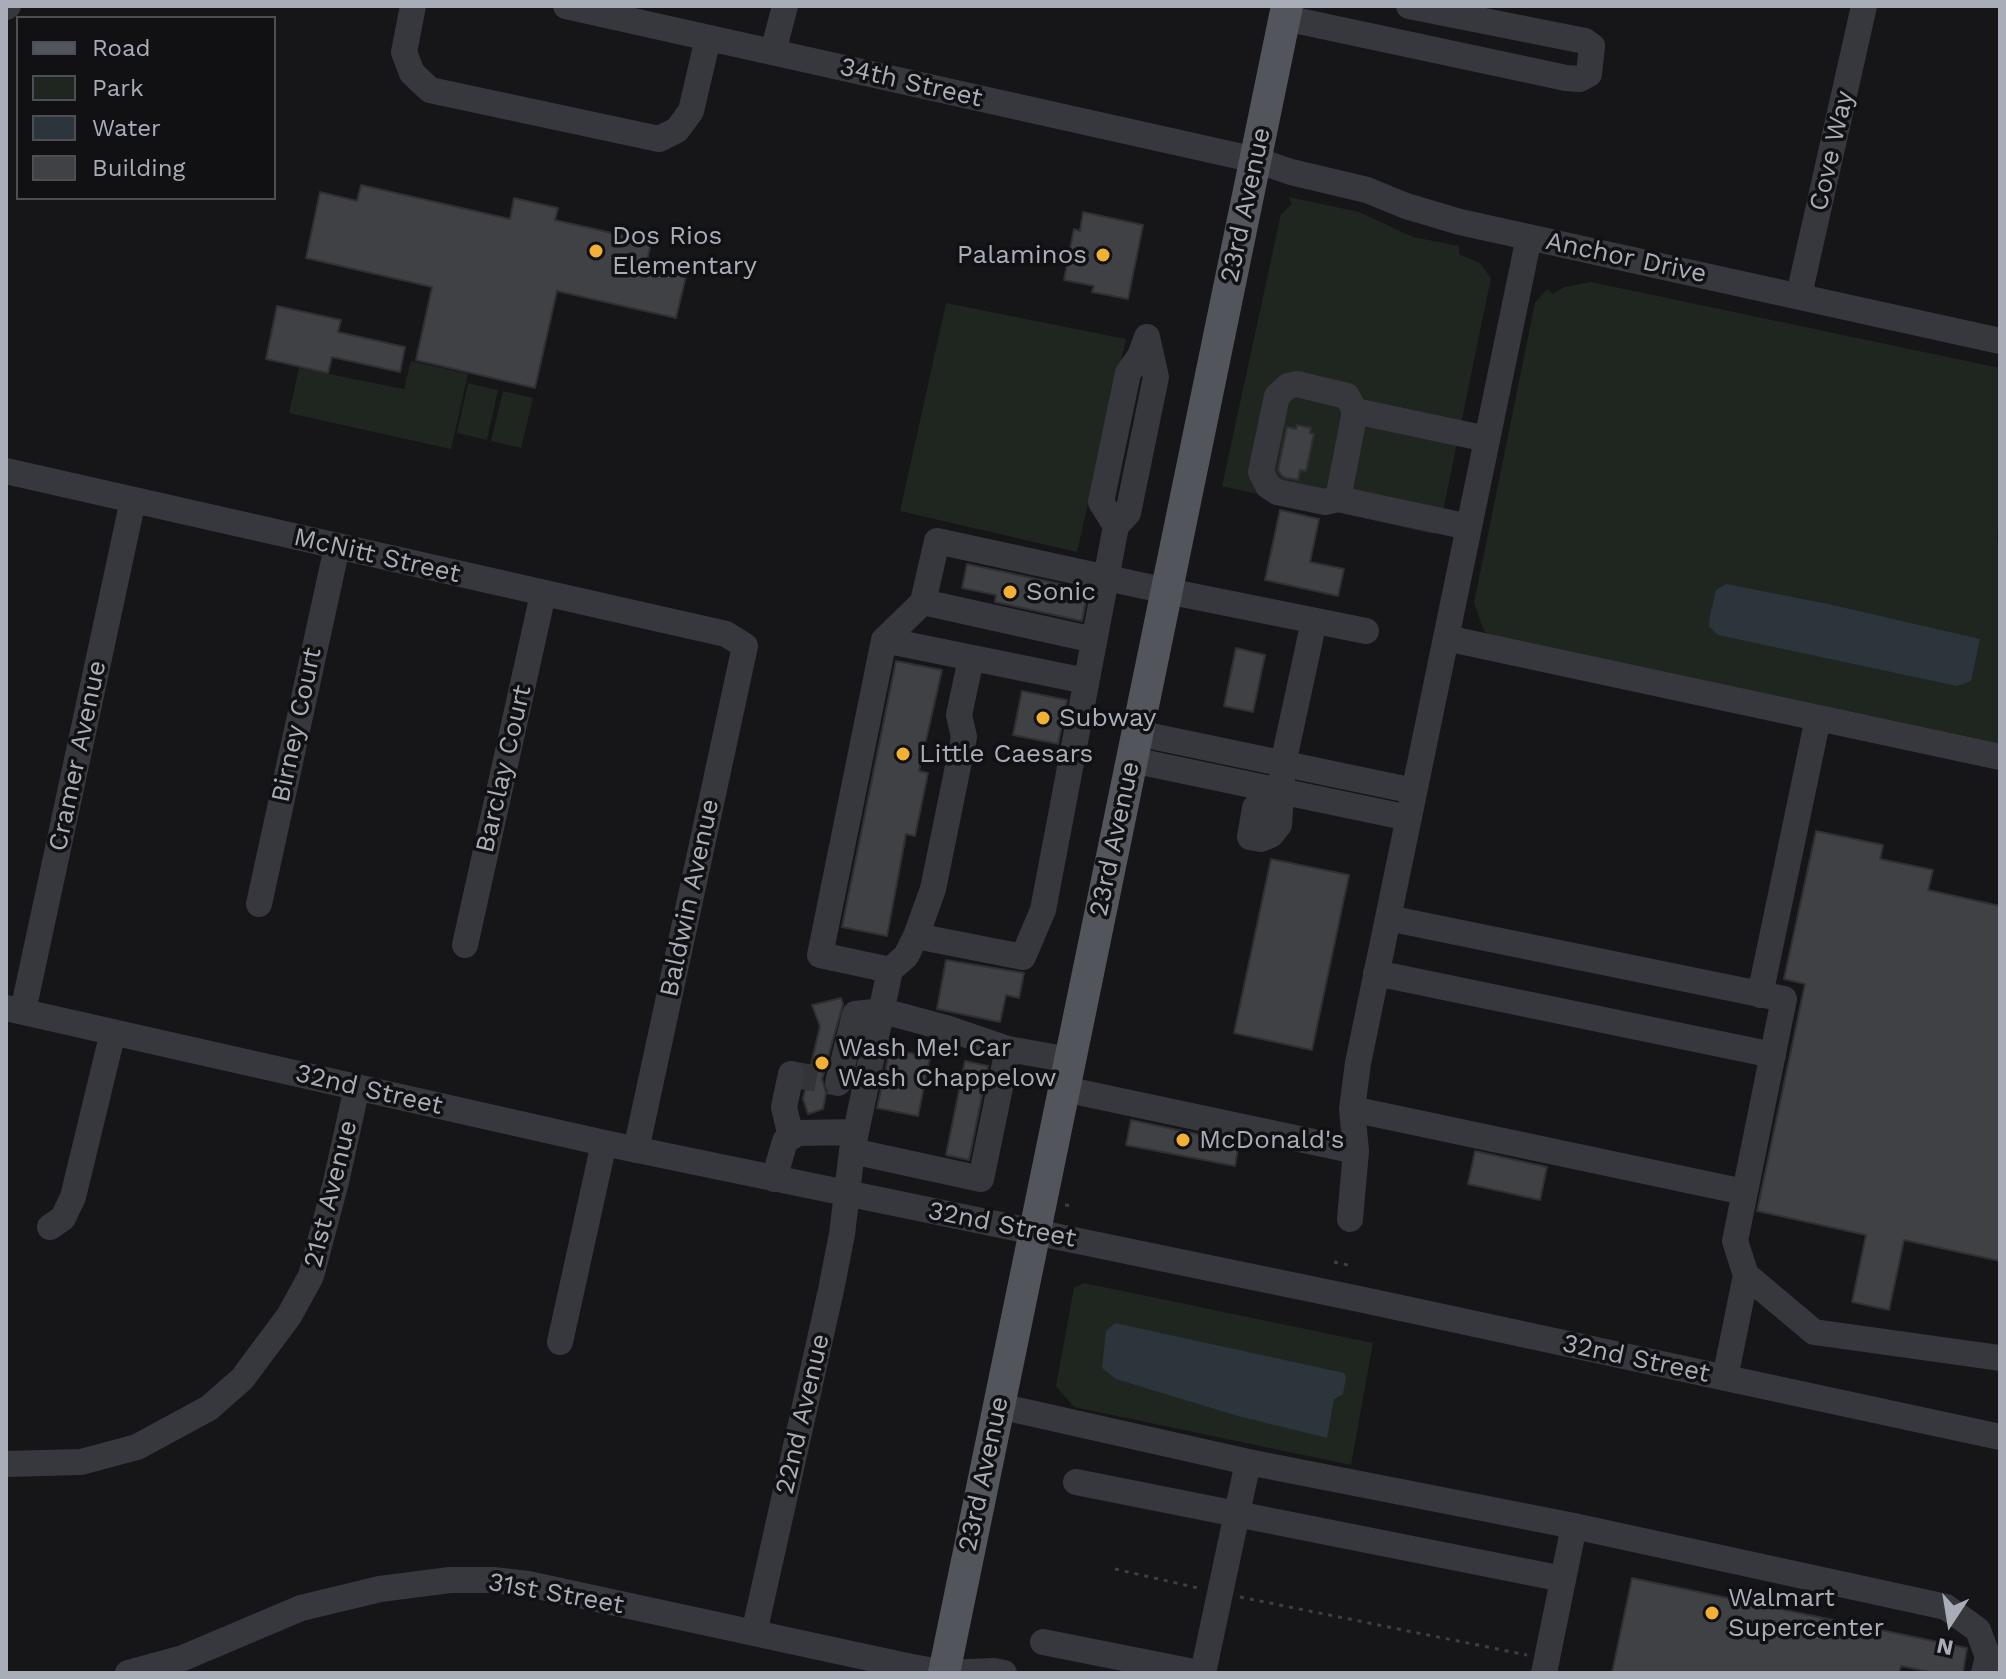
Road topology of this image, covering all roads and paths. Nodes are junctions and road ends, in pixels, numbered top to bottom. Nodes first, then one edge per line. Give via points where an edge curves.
1 (413, 6) edge
2 (566, 6) edge
3 (785, 6) edge
4 (1409, 6) edge
5 (1864, 6) edge
6 (1286, 12) edge
7 (708, 38) junction
8 (773, 52) junction
9 (1256, 160) junction
10 (1529, 237) junction
11 (1799, 295) junction
12 (2000, 341) edge
13 (1355, 411) junction
14 (1487, 439) junction
15 (6, 471) edge
16 (1338, 499) junction
17 (133, 500) junction
18 (1116, 526) junction
19 (1469, 527) junction
20 (337, 547) junction
21 (1106, 578) junction
22 (1167, 591) junction
23 (543, 594) junction
24 (923, 602) junction
25 (1314, 621) junction
26 (1366, 631) dead end
27 (1446, 638) junction
28 (884, 640) junction
29 (1094, 640) junction
30 (745, 646) joint
31 (971, 659) junction
32 (1086, 681) junction
33 (1818, 718) junction
34 (1135, 747) junction
35 (2000, 757) edge
36 (1283, 764) junction
37 (1280, 791) junction
38 (1414, 791) junction
39 (1409, 818) junction
40 (259, 904) dead end
41 (1388, 918) junction
42 (916, 936) junction
43 (465, 945) dead end
44 (890, 970) junction
45 (1376, 973) junction
46 (1772, 997) junction
47 (14, 1010) edge
48 (883, 1011) junction
49 (113, 1032) junction
50 (1008, 1049) junction
51 (1773, 1055) junction
52 (791, 1074) dead end
53 (1067, 1075) junction
54 (838, 1083) dead end
55 (357, 1087) junction
56 (1352, 1109) junction
57 (791, 1137) junction
58 (854, 1142) junction
59 (604, 1143) junction
60 (636, 1150) junction
61 (1356, 1151) junction
62 (774, 1179) junction
63 (1744, 1192) junction
64 (847, 1194) junction
65 (1350, 1219) dead end
66 (50, 1227) dead end
67 (1035, 1231) junction
68 (1334, 1262) dead end
69 (1348, 1265) dead end
70 (1746, 1275) junction
71 (560, 1342) dead end
72 (2000, 1358) edge
73 (1725, 1378) junction
74 (999, 1406) junction
75 (2000, 1437) edge
76 (1248, 1462) junction
77 (6, 1464) edge
78 (1076, 1482) dead end
79 (1237, 1514) junction
80 (1574, 1526) junction
81 (1115, 1569) dead end
82 (1563, 1579) junction
83 (1220, 1593) junction
84 (754, 1633) junction
85 (1043, 1642) dead end
86 (1545, 1666) edge
87 (128, 1673) edge
88 (944, 1673) edge
89 (1004, 1673) edge
90 (1201, 1673) edge
91 (1984, 1673) edge

1 - 7 street via 404,52 412,73 430,90 659,139 677,130 691,111
2 - 7 street, 34th Street
3 - 8 street
4 - 6 street via 1585,41 1592,46 1589,74 1566,78
5 - 11 street, Cove Way
6 - 9 main road, 23rd Avenue
7 - 8 street, 34th Street
8 - 9 street, 34th Street
9 - 10 street, Anchor Drive via 1460,222
9 - 22 main road, 23rd Avenue
10 - 11 street, Anchor Drive
10 - 14 street
11 - 12 street, Anchor Drive
13 - 14 street
13 - 16 street
13 - 16 street via 1347,396 1288,386 1277,396 1261,472 1277,492 1325,502
14 - 19 street
15 - 17 street, McNitt Street
16 - 19 street
17 - 20 street, McNitt Street
17 - 47 street, Cramer Avenue
18 - 18 street via 1128,513 1156,377 1147,337 1128,373 1101,502
18 - 21 street
19 - 27 street
20 - 23 street, McNitt Street
20 - 40 street, Birney Court
21 - 22 street
21 - 24 street via 937,541
21 - 29 street
22 - 25 street
22 - 34 main road, 23rd Avenue
23 - 30 street, McNitt Street via 726,634
23 - 43 street, Barclay Court
24 - 28 street
24 - 29 street
25 - 26 street
25 - 36 street
27 - 33 street
27 - 38 street
28 - 31 street
28 - 44 street via 820,955
29 - 32 street
30 - 60 street, Baldwin Avenue
31 - 32 street
31 - 42 street via 959,715 964,737 933,889
32 - 42 street via 1043,910 1023,957
33 - 35 street
33 - 46 street
34 - 36 street
34 - 37 street
34 - 53 main road, 23rd Avenue
36 - 37 street
36 - 38 street
37 - 39 street
38 - 39 street
39 - 41 street
41 - 45 street
41 - 46 street
42 - 44 street via 906,956
44 - 48 street, 22nd Avenue
45 - 51 street
45 - 56 street
46 - 51 street
47 - 49 street, 32nd Street
48 - 50 street
48 - 54 street via 855,1014
48 - 58 street, 22nd Avenue
49 - 55 street, 32nd Street
49 - 66 street via 73,1197 63,1218
50 - 53 street
50 - 58 street via 981,1179
51 - 63 street
52 - 57 street via 784,1107
53 - 61 street via 1123,1102
53 - 67 main road, 23rd Avenue
55 - 59 street, 32nd Street
55 - 77 street, 21st Avenue via 319,1254 276,1336 242,1379 209,1408 137,1447 75,1462
56 - 61 street
56 - 63 street
57 - 58 street via 798,1133
57 - 62 street via 785,1141
58 - 64 street, 22nd Avenue
59 - 60 street, 32nd Street
59 - 71 street
60 - 62 street, 32nd Street
61 - 65 street
62 - 64 street, 32nd Street
63 - 70 street via 1735,1241
64 - 67 street, 32nd Street
64 - 84 street, 22nd Avenue via 831,1290
67 - 73 street, 32nd Street
67 - 74 main road, 23rd Avenue
68 - 69 path
70 - 72 street via 1814,1332
70 - 73 street
73 - 75 street, 32nd Street
74 - 76 street
74 - 88 main road, 23rd Avenue
76 - 79 street
76 - 80 street
78 - 79 street
79 - 82 street
79 - 83 street
80 - 82 street
80 - 91 street via 1946,1607 1978,1630 1988,1657
81 - 83 path
82 - 86 street
83 - 86 path
83 - 90 street
84 - 87 street, 31st Street via 528,1584 450,1580 380,1589 301,1608 194,1654
84 - 88 street, 31st Street
85 - 90 street
88 - 89 street, 31st Street

